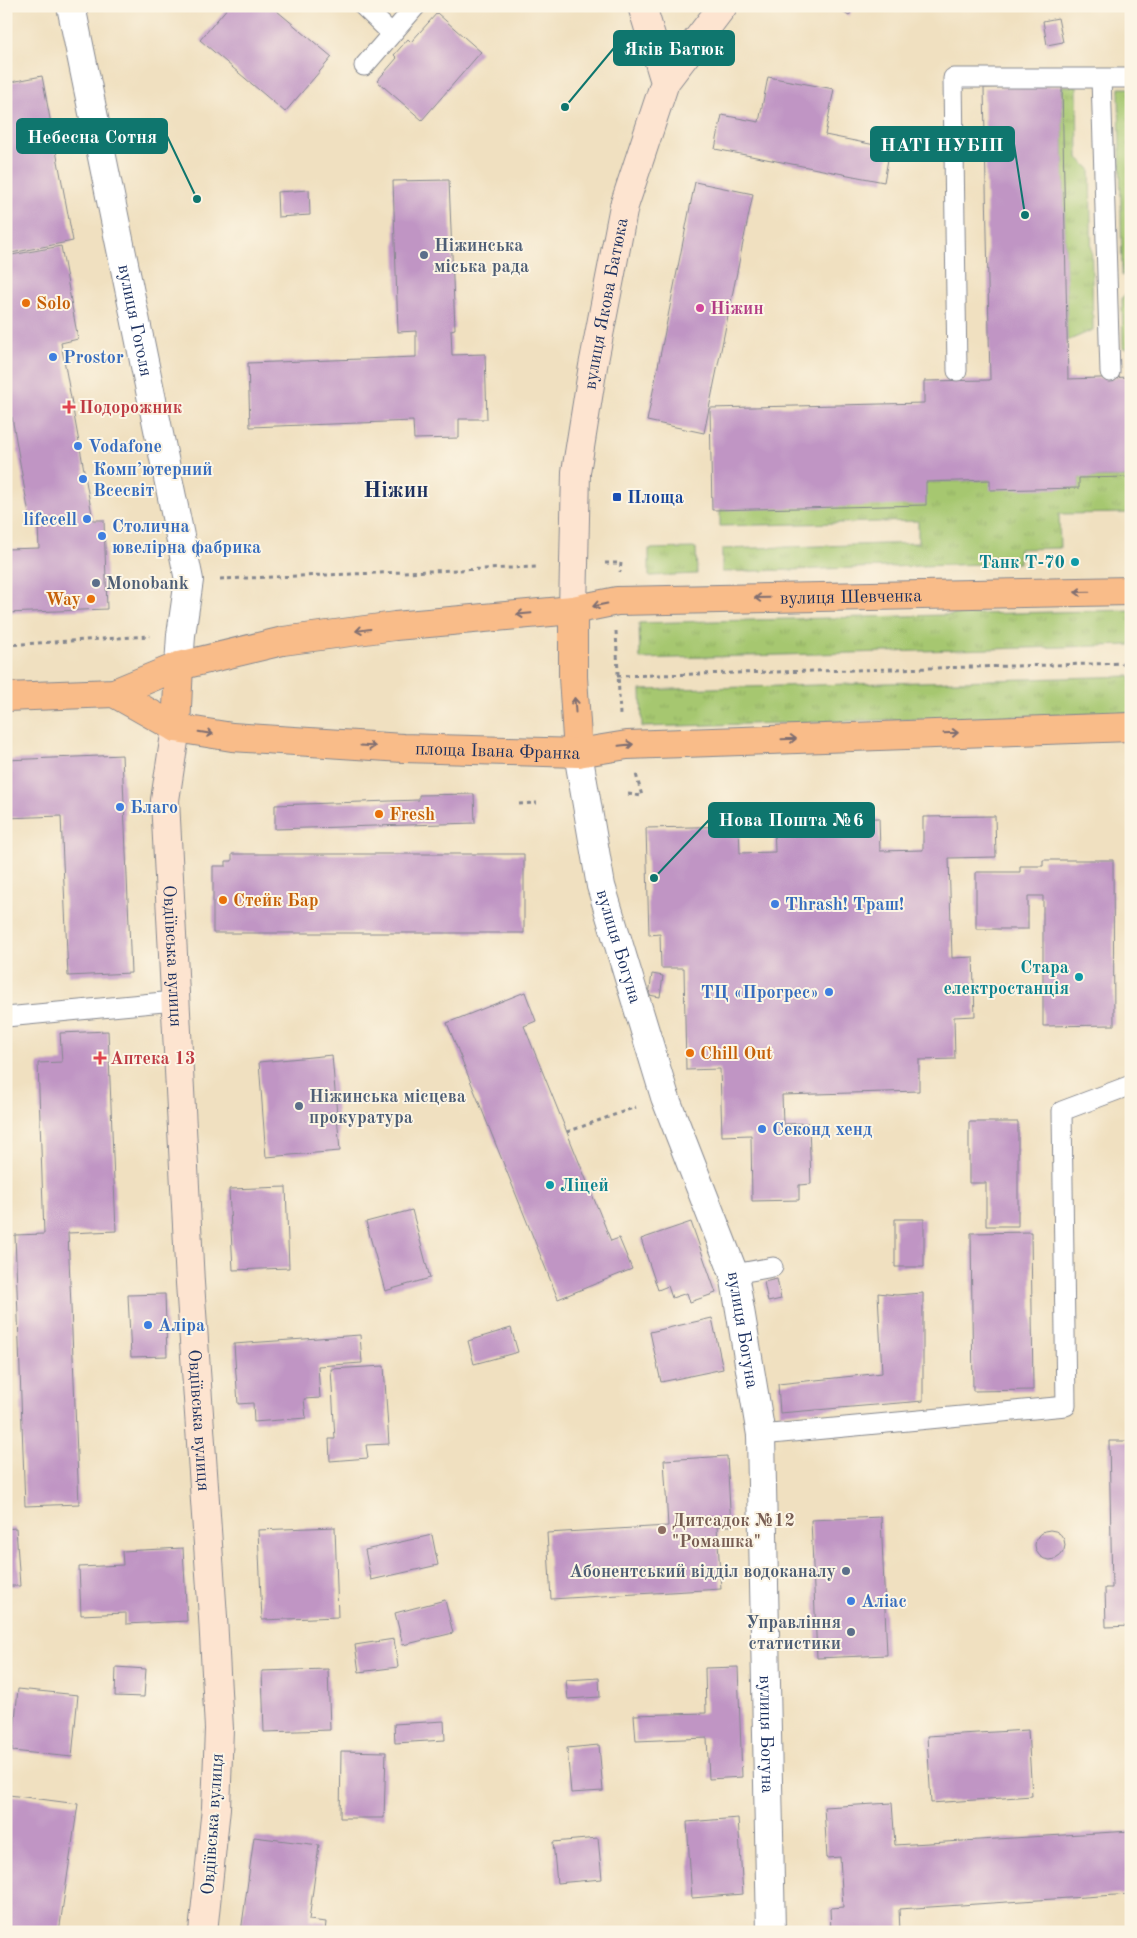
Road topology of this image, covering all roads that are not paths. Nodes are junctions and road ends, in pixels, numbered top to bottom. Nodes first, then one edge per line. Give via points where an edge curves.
1 (71, 6) edge
2 (364, 6) edge
3 (416, 6) edge
4 (642, 6) edge
5 (723, 6) edge
6 (392, 34) junction
7 (364, 66) dead end
8 (1101, 78) junction
9 (1131, 78) edge
10 (665, 82) junction
11 (956, 371) dead end
12 (1110, 372) dead end
13 (1131, 591) edge
14 (573, 610) junction
15 (179, 666) junction
16 (114, 693) junction
17 (6, 697) edge
18 (1131, 727) edge
19 (176, 728) junction
20 (578, 753) junction
21 (174, 1001) junction
22 (6, 1017) edge
23 (1131, 1086) edge
24 (773, 1267) dead end
25 (734, 1274) junction
26 (761, 1435) junction
27 (203, 1932) edge
28 (771, 1932) edge

1 - 15 street, вулиця Гоголя via 189,580
2 - 6 lane
3 - 6 lane
4 - 10 main road
5 - 10 main road, вулиця Якова Батюка
6 - 7 lane
8 - 9 lane
8 - 11 lane via 953,78
8 - 12 lane
10 - 14 main road, вулиця Якова Батюка via 624,206 593,366 576,472
13 -> 14 main road, вулиця Шевченка via 617,601
14 -> 15 main road via 395,626 283,641
20 -> 14 main road, площа Івана Франка via 572,677
15 - 16 main road
15 - 19 main road
16 - 17 main road
16 - 19 main road, площа Івана Франка
20 -> 18 main road via 627,745
19 -> 20 main road, площа Івана Франка via 232,737 403,748
19 - 21 main road, Овдіївська вулиця via 165,800
20 - 25 street, вулиця Богуна via 601,886 665,1097
21 - 22 lane
21 - 27 main road, Овдіївська вулиця via 219,1729 216,1808
23 - 26 lane via 1062,1111 1066,1406
24 - 25 lane
25 - 26 street, вулиця Богуна
26 - 28 street, вулиця Богуна

